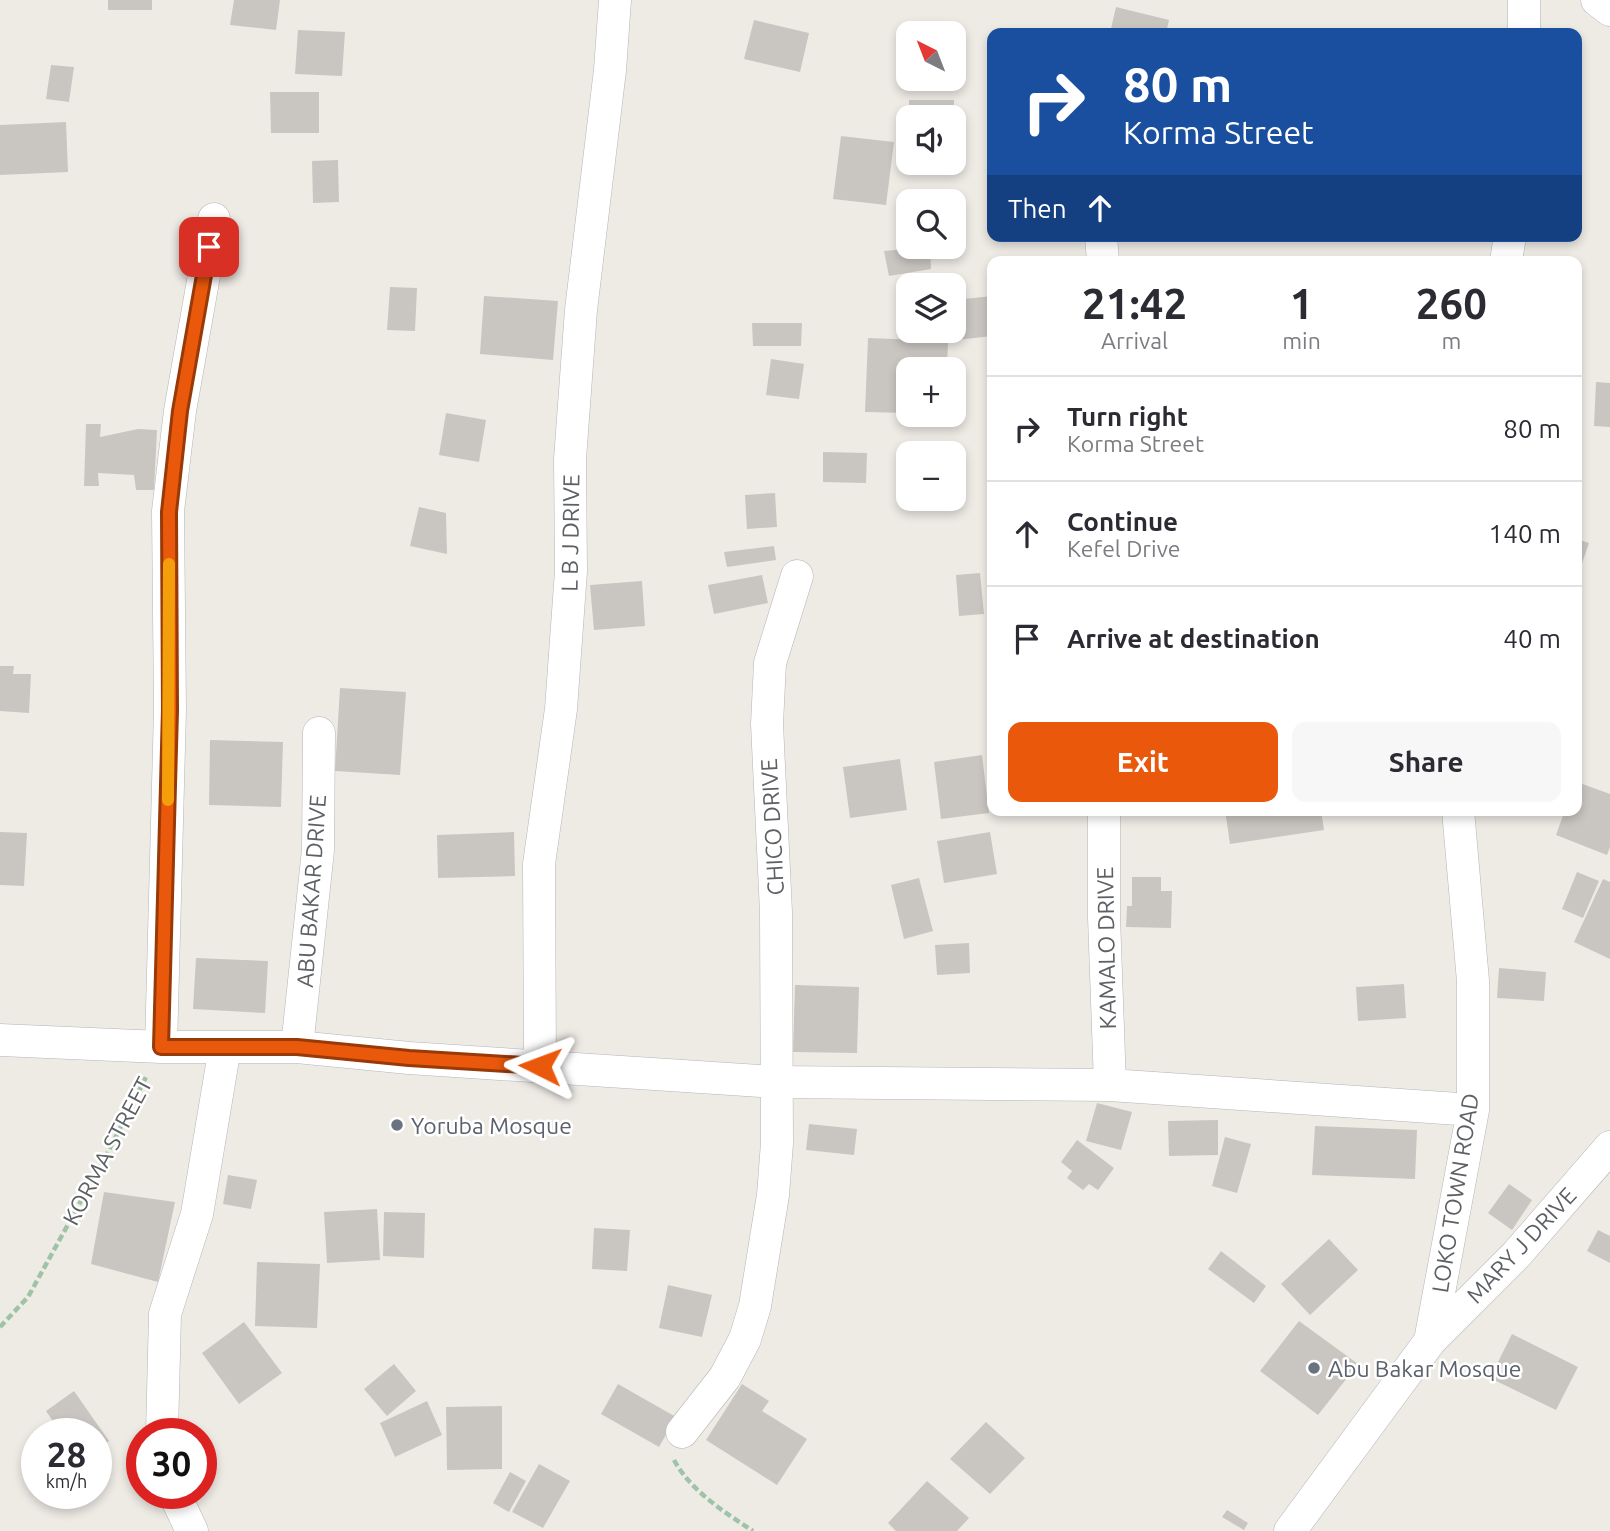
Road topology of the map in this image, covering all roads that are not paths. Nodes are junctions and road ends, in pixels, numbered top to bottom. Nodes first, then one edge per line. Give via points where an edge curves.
1 (615, 0) edge
2 (1524, 0) edge
3 (1597, 0) edge
4 (1610, 10) edge
5 (1524, 28) edge
6 (214, 219) dead end
7 (797, 576) dead end
8 (318, 733) dead end
9 (1104, 816) edge
10 (1459, 816) edge
11 (0, 1040) edge
12 (225, 1046) junction
13 (161, 1047) junction
14 (297, 1047) junction
15 (540, 1066) junction
16 (776, 1082) junction
17 (1110, 1085) junction
18 (1473, 1110) junction
19 (1610, 1147) edge
20 (1430, 1341) junction
21 (162, 1418) edge
22 (682, 1432) road end
23 (182, 1509) edge
24 (192, 1531) edge
25 (1290, 1531) edge

1 - 15 street, L B J DRIVE via 578,351 561,709 539,864
2 - 5 street
3 - 4 street
6 - 13 street via 180,411 169,512 170,723
7 - 16 street, CHICO DRIVE via 770,663 767,724 776,912
8 - 14 street, ABU BAKAR DRIVE via 318,850
9 - 17 street, KAMALO DRIVE
10 - 18 street, LOKO TOWN ROAD via 1473,981
11 - 13 street
12 - 13 street
12 - 14 street
12 - 21 street via 197,1214 164,1314
14 - 15 street
15 - 16 street
16 - 17 street
16 - 22 street, CHICO DRIVE via 773,1195 755,1306 737,1357
17 - 18 street
18 - 20 street, LOKO TOWN ROAD
19 - 20 street, MARY J DRIVE via 1516,1255
20 - 25 street, LOKO TOWN ROAD
23 - 24 street

